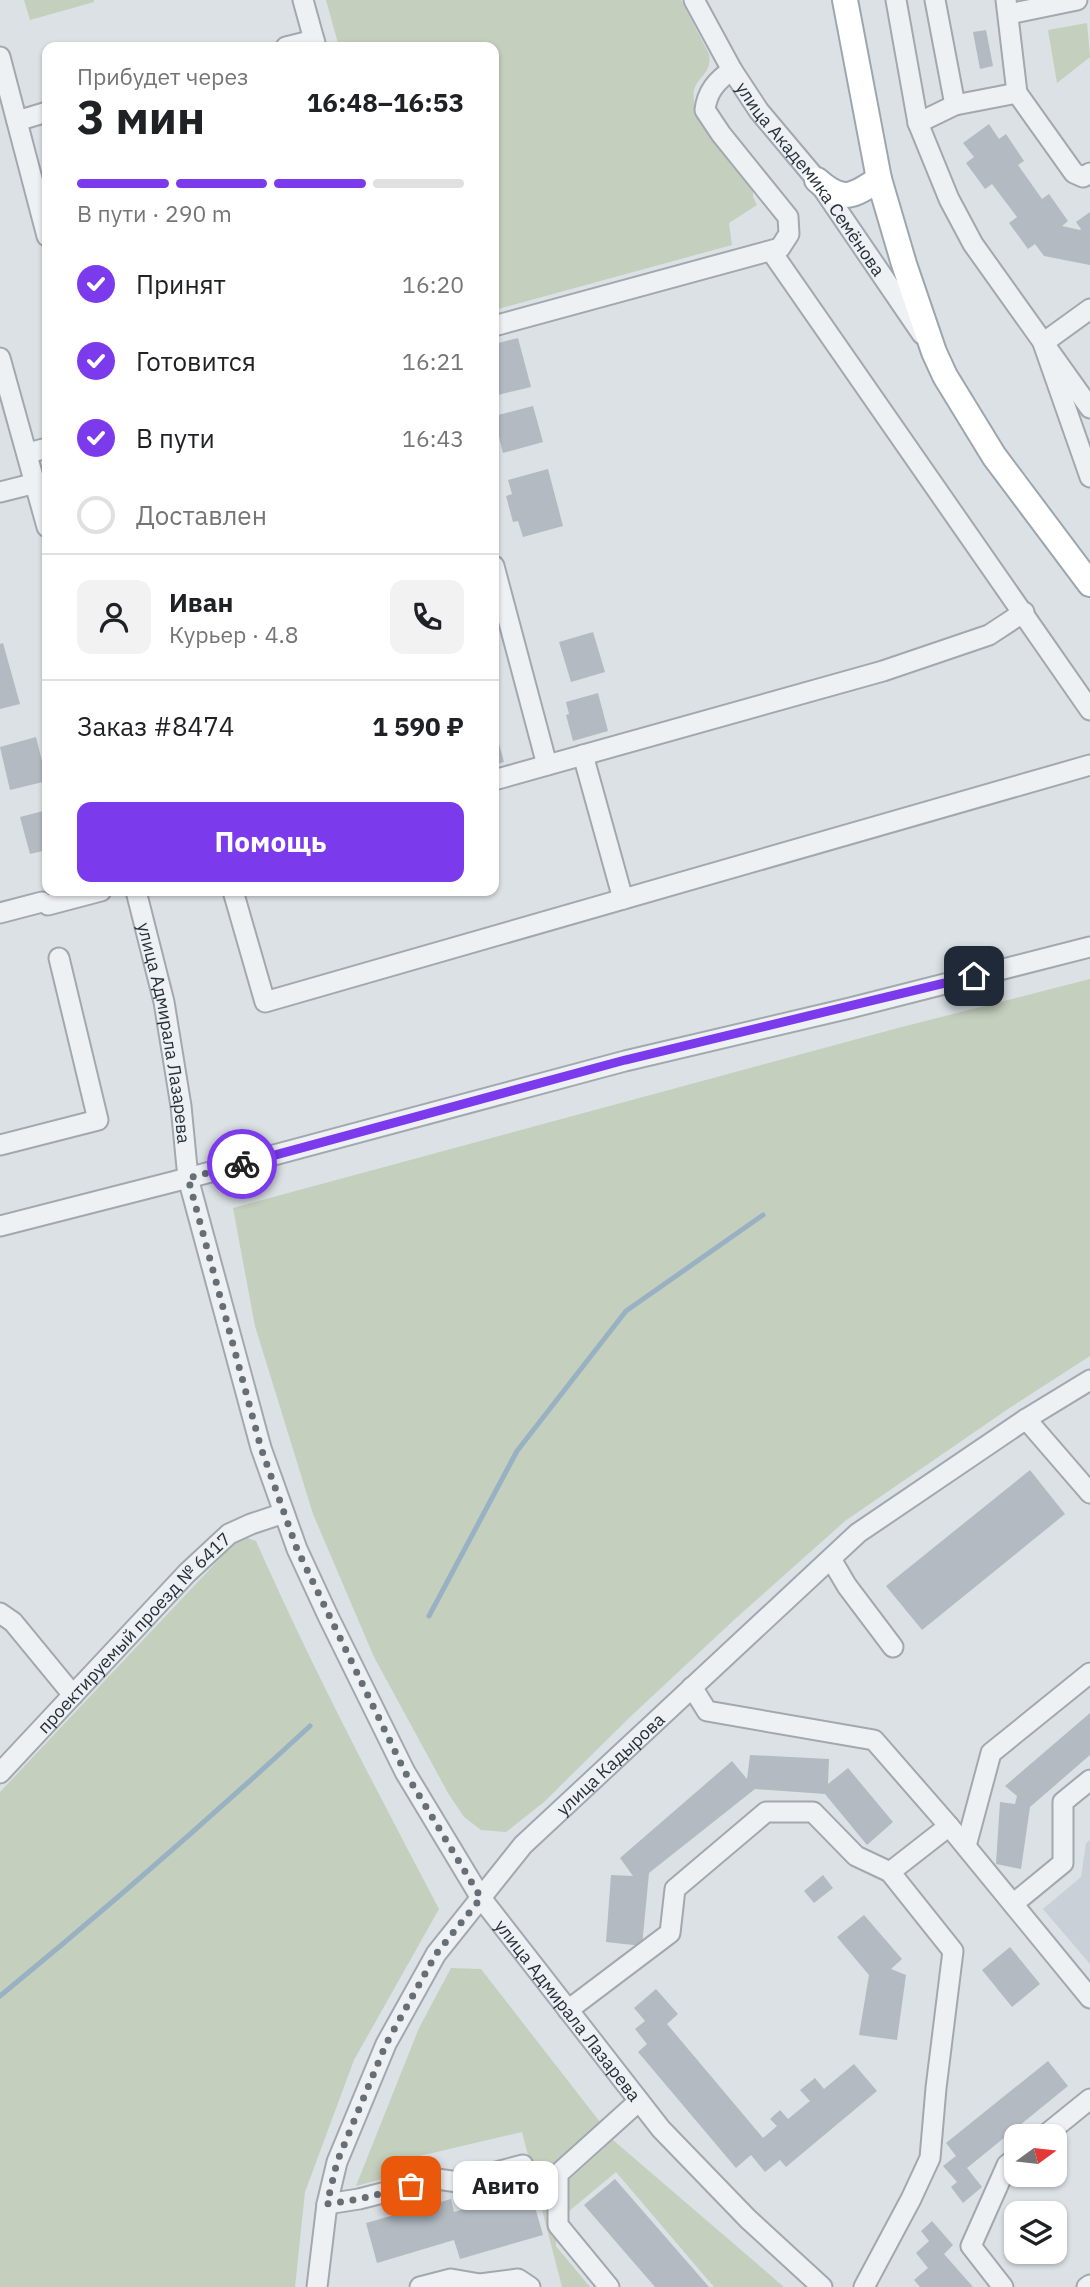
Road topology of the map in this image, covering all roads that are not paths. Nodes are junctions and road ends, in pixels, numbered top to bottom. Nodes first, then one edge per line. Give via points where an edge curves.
1 (303, 0) edge
2 (694, 0) edge
3 (845, 0) edge
4 (896, 0) edge
5 (935, 0) edge
6 (1077, 0) edge
7 (1008, 7) edge
8 (315, 42) edge
9 (0, 57) edge
10 (732, 71) junction
11 (1017, 93) junction
12 (955, 105) junction
13 (42, 114) edge
14 (17, 121) junction
15 (918, 123) junction
16 (1090, 173) edge
17 (879, 179) junction
18 (817, 180) junction
19 (42, 217) edge
20 (771, 251) junction
21 (1087, 319) edge
22 (499, 325) edge
23 (1043, 343) junction
24 (934, 352) junction
25 (0, 358) edge
26 (1090, 408) edge
27 (42, 449) edge
28 (28, 453) junction
29 (1089, 467) edge
30 (36, 483) junction
31 (0, 492) edge
32 (42, 507) edge
33 (1090, 584) edge
34 (499, 585) edge
35 (1024, 612) junction
36 (1090, 710) edge
37 (583, 755) junction
38 (547, 765) junction
39 (1090, 765) edge
40 (499, 779) edge
41 (79, 896) edge
42 (137, 896) edge
43 (234, 896) edge
44 (623, 900) junction
45 (0, 913) edge
46 (1090, 947) edge
47 (59, 958) dead end
48 (0, 1145) edge
49 (188, 1178) junction
50 (0, 1226) edge
51 (1090, 1380) edge
52 (1026, 1419) junction
53 (1090, 1493) edge
54 (284, 1513) junction
55 (831, 1559) junction
56 (0, 1613) edge
57 (893, 1647) dead end
58 (1090, 1672) edge
59 (692, 1687) junction
60 (73, 1695) junction
61 (0, 1773) edge
62 (1090, 1780) edge
63 (949, 1826) junction
64 (966, 1846) junction
65 (890, 1872) junction
66 (481, 1898) junction
67 (1013, 1904) junction
68 (1090, 1998) edge
69 (568, 2010) junction
70 (1090, 2099) edge
71 (639, 2101) junction
72 (1059, 2124) edge
73 (523, 2165) dead end
74 (1004, 2172) edge
75 (327, 2204) junction
76 (317, 2287) edge
77 (420, 2287) edge
78 (530, 2287) edge
79 (609, 2287) edge
80 (822, 2287) edge
81 (864, 2287) edge
82 (1003, 2287) edge

1 - 8 street
2 - 10 street, улица Академика Семёнова
3 - 17 main road, улица Академика Семёнова
4 - 15 street
5 - 12 street
6 - 7 street
7 - 11 street
9 - 14 street
10 - 18 street, улица Академика Семёнова
10 - 20 street via 707,95 705,110 788,217 789,234 780,248
11 - 12 street
11 - 16 street via 1074,173 1083,177
12 - 15 street
13 - 14 street
14 - 19 street
15 - 23 street via 963,227
17 - 18 main road via 858,193 844,195 833,194
17 - 24 main road, улица Академика Семёнова
18 - 24 street, улица Академика Семёнова
20 - 22 street
20 - 35 street
21 - 23 street
23 - 26 street
23 - 29 street
24 - 33 main road, улица Академика Семёнова via 994,456
25 - 28 street
27 - 28 street
28 - 30 street
30 - 31 street
30 - 32 street
34 - 38 street
35 - 36 street
35 - 37 street via 989,635 883,671
37 - 38 street
37 - 44 street
38 - 40 street
39 - 44 street
41 - 45 street
42 - 49 street, улица Адмирала Лазарева via 164,1002
43 - 44 street via 265,1002
46 - 49 street via 625,1060
47 - 48 street via 98,1120
49 - 50 street
49 - 54 street, улица Адмирала Лазарева via 261,1448
51 - 52 street, улица Кадырова
52 - 53 street
52 - 55 street, улица Кадырова via 858,1534
54 - 60 street, проектируемый проезд № 6417 via 240,1528 219,1542
54 - 66 street, улица Адмирала Лазарева via 323,1605 405,1772
55 - 57 street
55 - 59 street, улица Кадырова
56 - 60 street via 13,1622
58 - 64 street via 992,1753
59 - 63 street via 707,1711 874,1740
59 - 66 street, улица Кадырова via 523,1845
60 - 61 street, проектируемый проезд № 6417
62 - 67 street via 1063,1802 1063,1863
63 - 64 street
63 - 65 street
64 - 67 street
65 - 69 street via 856,1856 813,1812 766,1812 675,1889 670,1933
65 - 81 street via 953,1951 930,2158
66 - 69 street, улица Адмирала Лазарева
66 - 75 street, улица Кадырова via 436,1954 386,2044 337,2162
67 - 68 street
69 - 71 street, улица Адмирала Лазарева
70 - 72 street
71 - 79 street via 558,2174 558,2225
71 - 80 street, улица Адмирала Лазарева via 748,2219
73 - 75 street via 458,2182 437,2179
74 - 82 street via 971,2246
75 - 76 street, улица Кадырова
77 - 78 street via 451,2279 480,2284 518,2279

